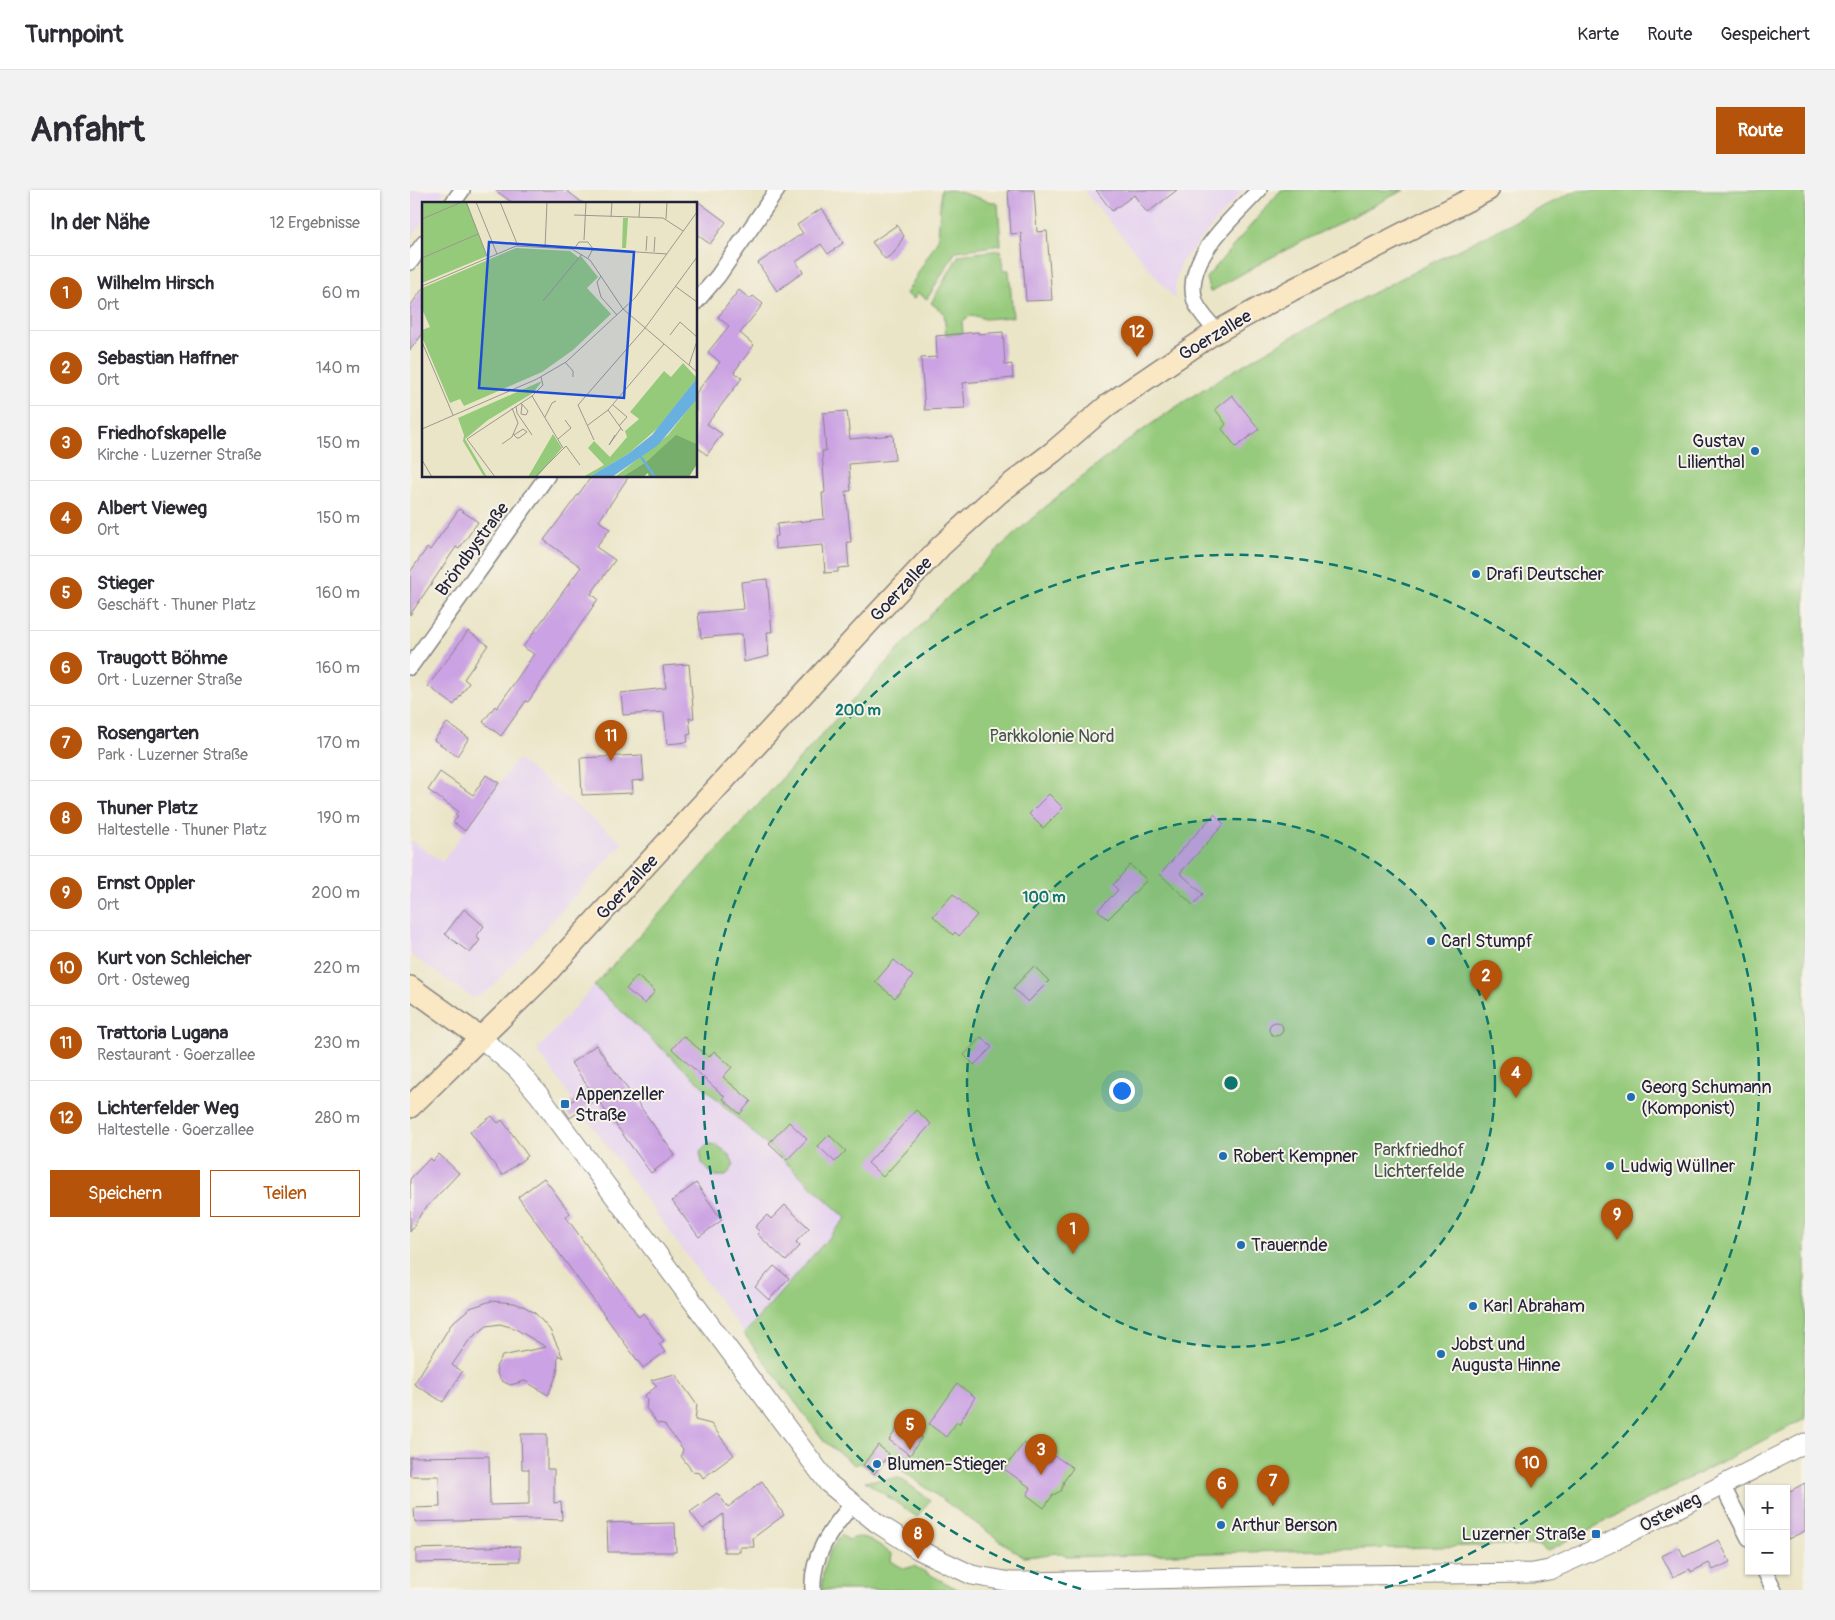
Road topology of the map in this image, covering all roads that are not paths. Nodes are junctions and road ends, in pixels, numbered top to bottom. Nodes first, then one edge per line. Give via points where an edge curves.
1 (462, 190) edge
2 (777, 190) edge
3 (1259, 190) edge
4 (1488, 190) edge
5 (453, 202) edge
6 (422, 246) edge
7 (410, 262) edge
8 (698, 300) edge
9 (1217, 332) junction
10 (546, 478) edge
11 (410, 667) edge
12 (410, 988) edge
13 (481, 1038) junction
14 (410, 1107) edge
15 (1805, 1443) edge
16 (1722, 1485) junction
17 (852, 1504) junction
18 (1745, 1530) edge
19 (1767, 1575) edge
20 (1534, 1581) edge
21 (1269, 1583) edge
22 (987, 1584) edge
23 (813, 1590) edge
24 (1774, 1590) edge

1 - 5 street
2 - 8 street
3 - 9 street via 1197,261 1193,281 1195,301
4 - 9 main road, Goerzallee
6 - 7 street
9 - 13 main road, Goerzallee via 1154,372 1089,420 999,492 941,546 586,931
10 - 11 street, Bröndbystraße
12 - 13 main road
13 - 14 main road, Goerzallee
13 - 17 street via 518,1069 539,1095 811,1463
15 - 16 street, Osteweg
16 - 18 street
16 - 20 street, Osteweg via 1550,1570
17 - 22 street via 919,1550
17 - 23 street via 819,1553 813,1574
19 - 24 street
20 - 21 street
21 - 22 street

